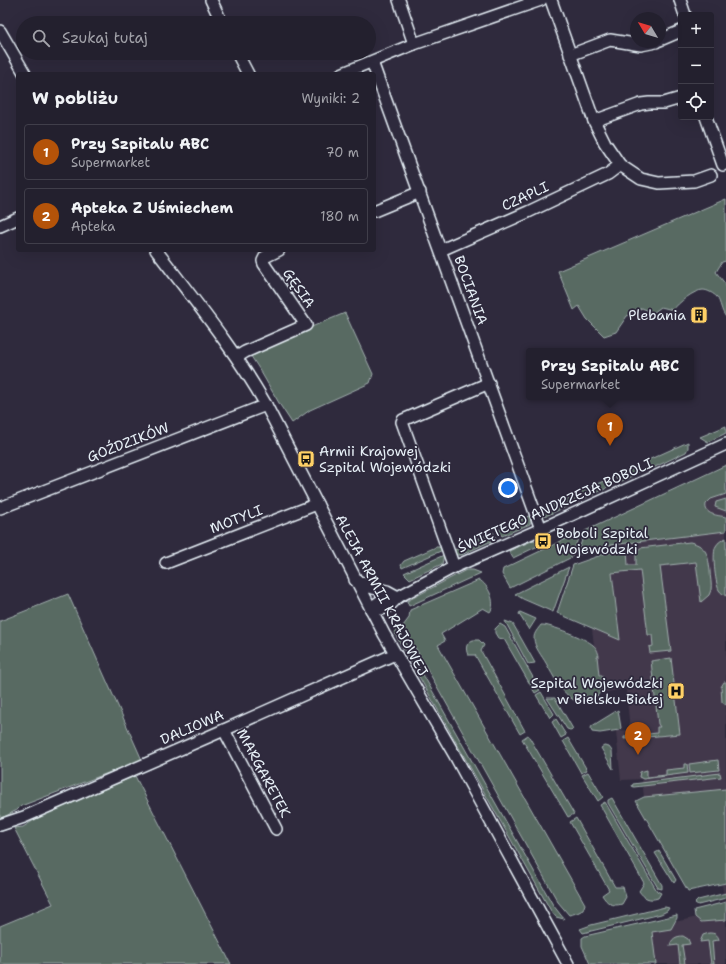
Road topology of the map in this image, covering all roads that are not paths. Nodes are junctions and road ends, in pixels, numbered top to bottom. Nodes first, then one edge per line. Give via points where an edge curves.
1 (211, 0) edge
2 (399, 0) edge
3 (541, 0) edge
4 (551, 0) edge
5 (680, 0) edge
6 (683, 12) edge
7 (219, 16) edge
8 (0, 31) edge
9 (678, 32) edge
10 (666, 37) edge
11 (630, 43) edge
12 (414, 44) junction
13 (570, 55) junction
14 (16, 59) edge
15 (17, 60) edge
16 (241, 60) edge
17 (372, 62) junction
18 (24, 72) edge
19 (247, 72) edge
20 (346, 72) edge
21 (376, 72) edge
22 (376, 73) edge
23 (678, 99) edge
24 (707, 120) edge
25 (594, 121) junction
26 (620, 165) junction
27 (724, 165) dead end
28 (711, 175) dead end
29 (420, 192) junction
30 (376, 210) edge
31 (16, 219) edge
32 (0, 226) edge
33 (441, 250) junction
34 (158, 252) edge
35 (275, 252) edge
36 (237, 357) junction
37 (489, 383) junction
38 (266, 405) junction
39 (726, 444) edge
40 (317, 504) junction
41 (0, 508) edge
42 (541, 529) junction
43 (166, 563) dead end
44 (454, 567) junction
45 (355, 580) junction
46 (398, 597) junction
47 (371, 609) junction
48 (395, 654) junction
49 (224, 730) junction
50 (0, 825) edge
51 (276, 830) dead end
52 (568, 964) edge

1 - 7 street
2 - 12 street
3 - 12 street
4 - 13 street
5 - 6 street
8 - 14 street
9 - 10 street
11 - 13 street via 610,40
12 - 17 street
13 - 25 street
15 - 18 street
16 - 19 street
17 - 20 street
17 - 21 street, BOCIANIA
22 - 29 street, BOCIANIA
23 - 25 street via 664,103 641,104
24 - 27 street
25 - 26 street
26 - 28 street via 641,179 659,183 694,182
26 - 33 street, CZAPLI via 608,174 528,212
29 - 30 street
29 - 33 street, BOCIANIA
31 - 32 street
33 - 37 street, BOCIANIA
34 - 36 street, ALEJA ARMII KRAJOWEJ
35 - 36 street, GĘSIA via 265,257 264,264 306,325
36 - 38 street, ALEJA ARMII KRAJOWEJ
37 - 42 street, BOCIANIA
37 - 44 street via 402,422
38 - 40 street, ALEJA ARMII KRAJOWEJ
38 - 41 street, GOŹDZIKÓW
39 - 42 street, ŚWIĘTEGO ANDRZEJA BOBOLI
40 - 43 street, MOTYLI
40 - 45 street, ALEJA ARMII KRAJOWEJ
42 - 44 street, ŚWIĘTEGO ANDRZEJA BOBOLI
44 - 46 street, ŚWIĘTEGO ANDRZEJA BOBOLI
45 - 46 street
45 - 47 street, ALEJA ARMII KRAJOWEJ
46 - 47 street, ŚWIĘTEGO ANDRZEJA BOBOLI via 389,596 380,600
47 - 48 street, ALEJA ARMII KRAJOWEJ
48 - 49 street, DALIOWA
48 - 52 street, ALEJA ARMII KRAJOWEJ via 454,754
49 - 50 street, DALIOWA via 24,817
49 - 51 street, MARGARETEK

